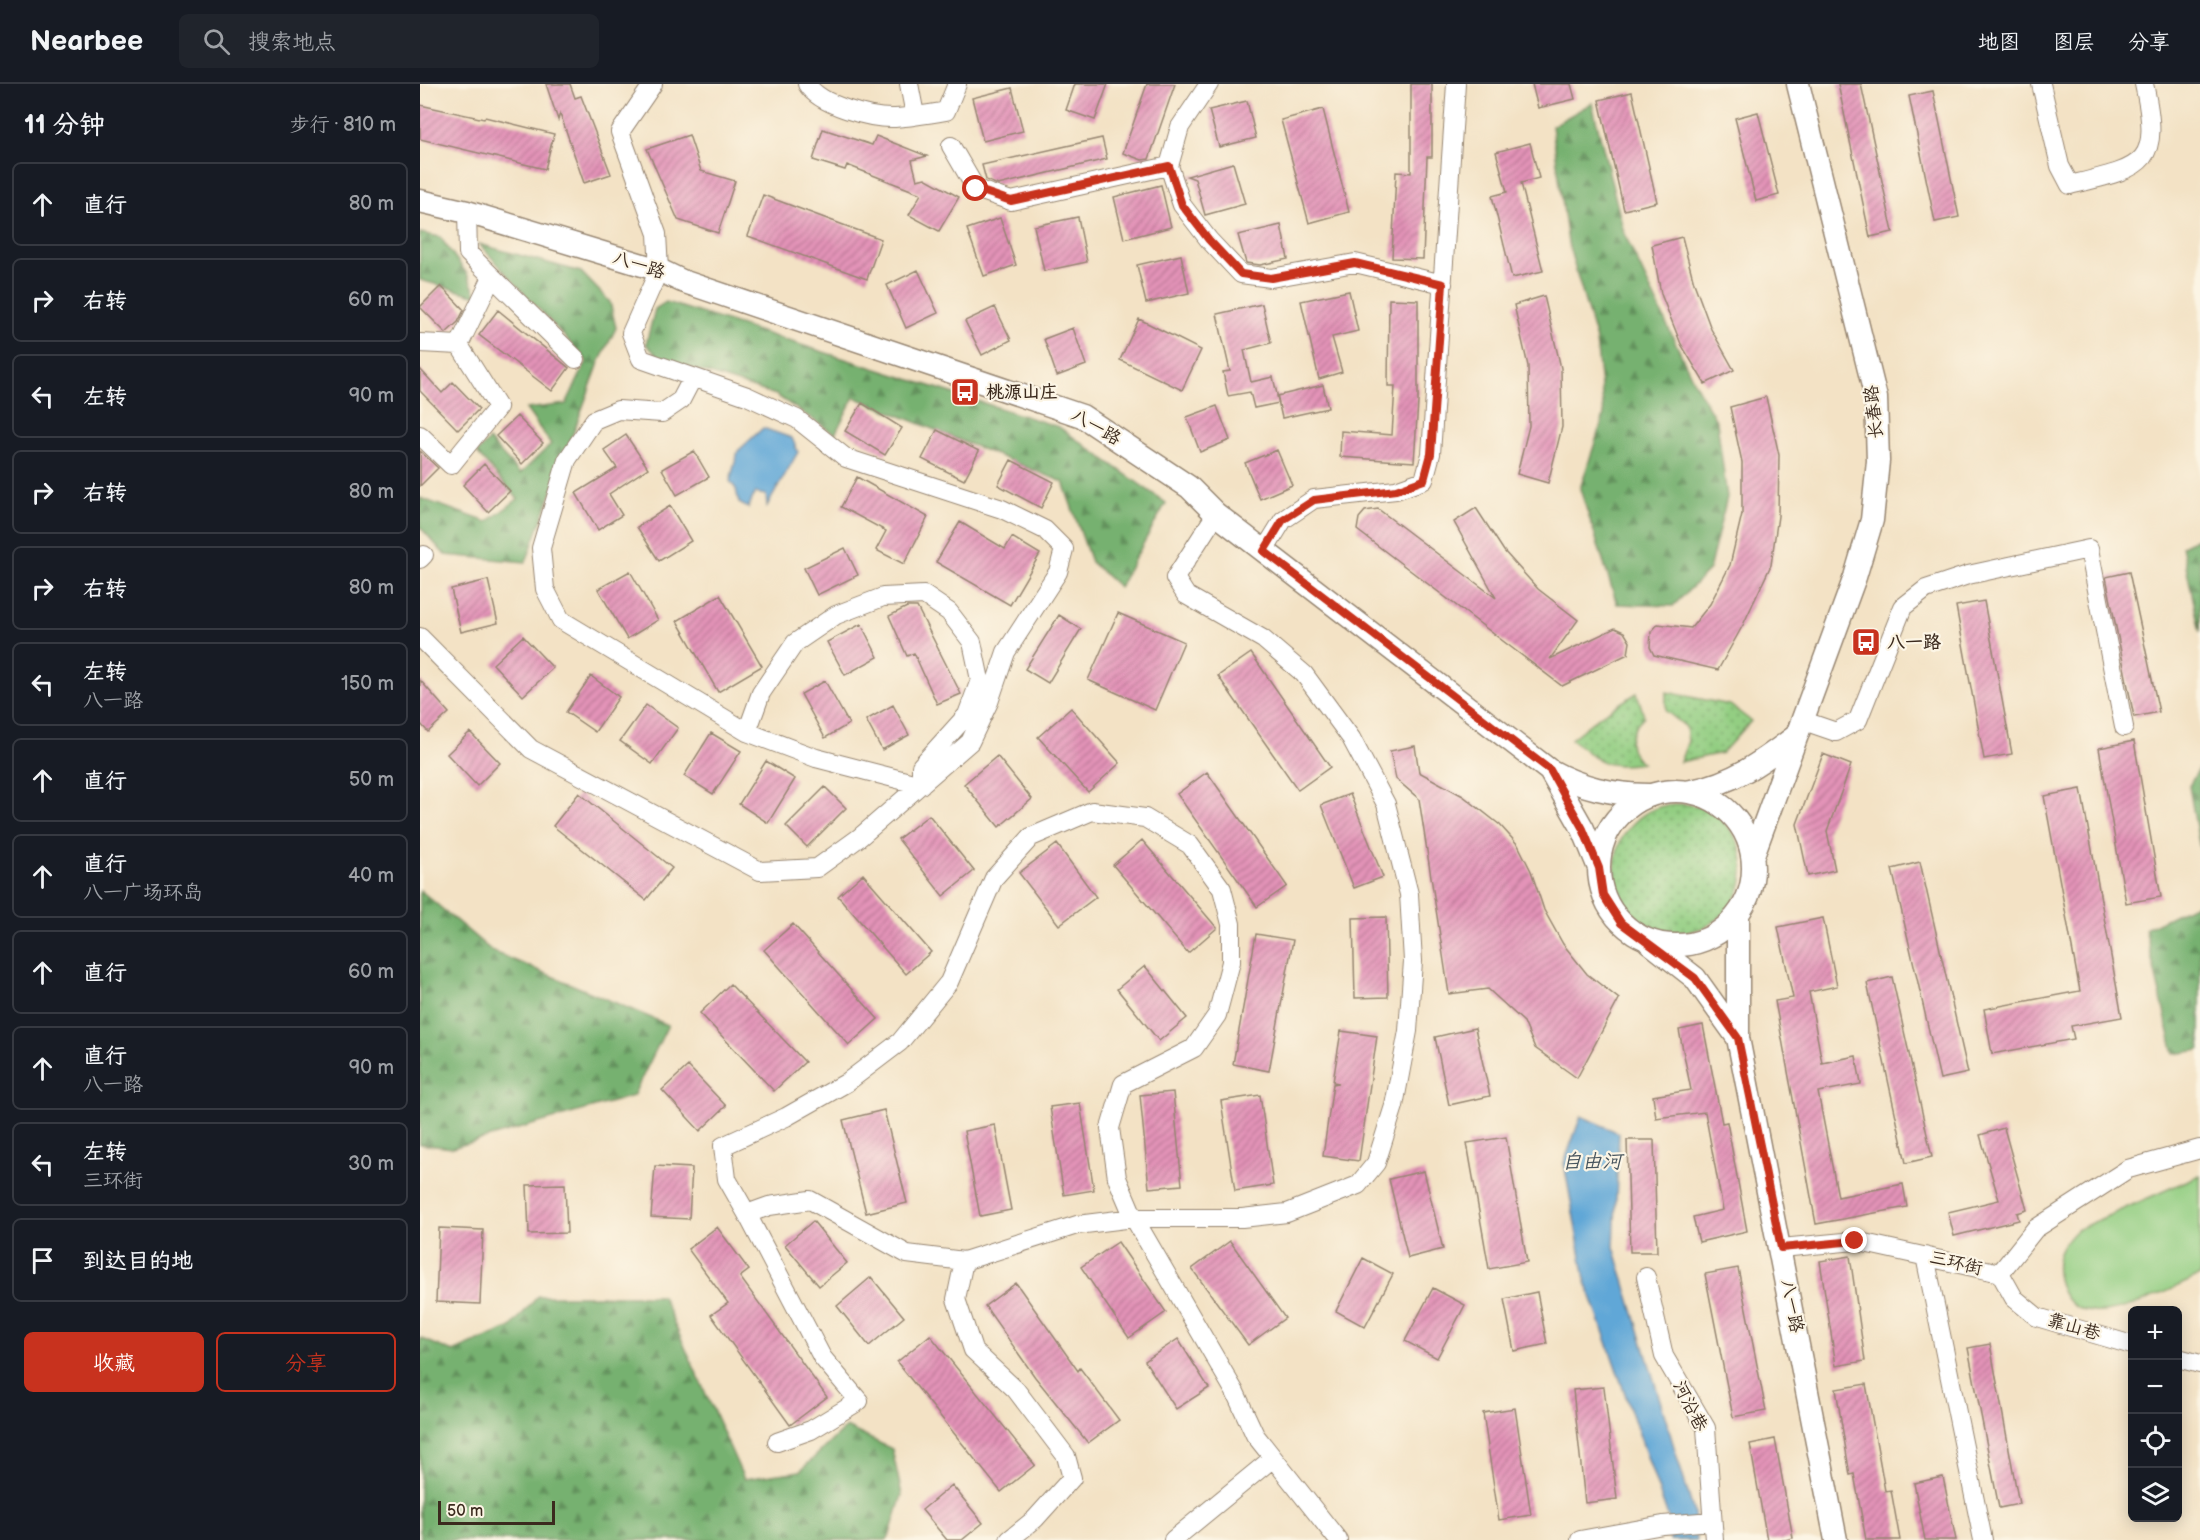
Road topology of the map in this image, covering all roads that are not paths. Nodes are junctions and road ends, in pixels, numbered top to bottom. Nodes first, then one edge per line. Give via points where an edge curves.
1 (653, 84) edge
2 (807, 84) edge
3 (909, 84) edge
4 (957, 84) edge
5 (1209, 84) edge
6 (1456, 84) edge
7 (1798, 84) edge
8 (2041, 84) edge
9 (2144, 84) edge
10 (915, 115) junction
11 (951, 146) dead end
12 (1169, 166) junction
13 (420, 201) edge
14 (467, 212) junction
15 (659, 270) junction
16 (492, 278) junction
17 (1443, 284) junction
18 (420, 343) edge
19 (459, 345) junction
20 (576, 359) dead end
21 (693, 378) junction
22 (420, 435) edge
23 (1216, 514) junction
24 (1264, 551) junction
25 (420, 637) edge
26 (2124, 727) dead end
27 (1800, 728) junction
28 (747, 732) junction
29 (1550, 770) junction
30 (921, 785) junction
31 (1690, 791) junction
32 (1648, 795) junction
33 (1753, 855) junction
34 (1599, 868) junction
35 (1738, 915) junction
36 (1643, 938) junction
37 (1738, 1038) junction
38 (2200, 1149) edge
39 (747, 1214) junction
40 (1134, 1218) junction
41 (1781, 1248) junction
42 (1925, 1256) junction
43 (964, 1261) junction
44 (2000, 1273) junction
45 (1646, 1277) dead end
46 (2128, 1344) edge
47 (2182, 1359) edge
48 (2200, 1364) edge
49 (777, 1442) dead end
50 (1273, 1458) junction
51 (1706, 1521) junction
52 (1009, 1540) edge
53 (1173, 1540) edge
54 (1338, 1540) edge
55 (1580, 1540) edge
56 (1714, 1540) edge
57 (1836, 1540) edge
58 (1983, 1540) edge

1 - 15 street via 620,132 657,234
2 - 10 street via 811,92 843,109 893,118
3 - 10 street
4 - 10 street via 946,111
5 - 12 street via 1180,127
6 - 17 street
7 - 27 main road, 长春路 via 1876,398 1878,461 1872,520
8 - 9 street via 2060,166 2070,185 2136,166 2150,144 2152,121
11 - 12 street via 976,189 1011,201
12 - 17 street via 1182,205 1241,274 1271,278 1355,263
13 - 14 main road, 八一路
14 - 15 main road, 八一路
14 - 16 street via 468,254
15 - 21 street via 631,333 641,359
15 - 23 main road, 八一路 via 1082,416 1189,487
16 - 19 street
16 - 20 street
17 - 24 street via 1431,454 1424,480 1396,490 1314,500 1283,520
18 - 19 street
19 - 22 street via 498,407 451,465
21 - 28 street via 681,400 662,413 618,410 594,420 567,460 541,548 545,589 561,620
21 - 30 street via 747,396 797,419 846,458 1002,509 1045,530 1064,549 1058,572 1006,652 989,702 969,742
23 - 24 main road, 八一路
23 - 40 street via 1175,578 1186,595 1263,639 1304,675 1351,738 1386,804 1408,894 1413,961 1408,1031 1394,1106 1376,1163 1358,1185 1287,1213 1242,1218
24 - 29 main road, 八一路
25 - 30 street via 531,748 760,871 817,868
26 - 27 street via 2089,549 1968,575 1926,589 1903,607 1858,720 1836,732
27 - 31 main road via 1746,773
27 - 33 main road, 长春路
28 - 30 street via 816,758
28 - 30 street via 761,693 795,643 836,615 883,597 924,595 949,612 972,642 980,680 967,715 921,766
29 - 32 main road via 1574,784 1599,791
29 - 34 main road via 1574,810
31 - 32 main road via 1666,790
31 - 33 main road via 1715,800 1740,824
32 - 34 main road via 1628,806 1614,822 1602,843
33 - 35 main road via 1754,875
34 - 36 main road via 1603,895 1621,923
35 - 36 main road via 1721,932 1697,943 1665,945
35 - 37 main road
36 - 37 main road via 1695,978
37 - 41 main road, 八一路
38 - 44 street, 三环街 via 2128,1169 2035,1229
39 - 40 street via 727,1179 723,1146 846,1083 900,1042 949,982 994,878 1030,837 1092,811 1145,818 1190,845 1222,889 1231,924 1231,962 1216,1016 1194,1048 1123,1084 1110,1128 1117,1178
39 - 43 street via 769,1206 810,1200 907,1254
39 - 49 street via 822,1356 859,1401 811,1430
40 - 43 street via 1077,1225
40 - 50 street via 1255,1435
41 - 42 street, 三环街 via 1855,1241
41 - 57 main road, 八一路
42 - 44 street, 三环街
42 - 58 street
43 - 52 street via 956,1299 973,1350 1016,1390 1066,1456 1072,1478 1035,1519
44 - 46 street, 靠山巷 via 2014,1298 2037,1317
45 - 51 street, 河沿巷 via 1664,1356 1706,1428
47 - 48 street
50 - 53 street
50 - 54 street
51 - 55 street
51 - 56 street, 河沿巷

